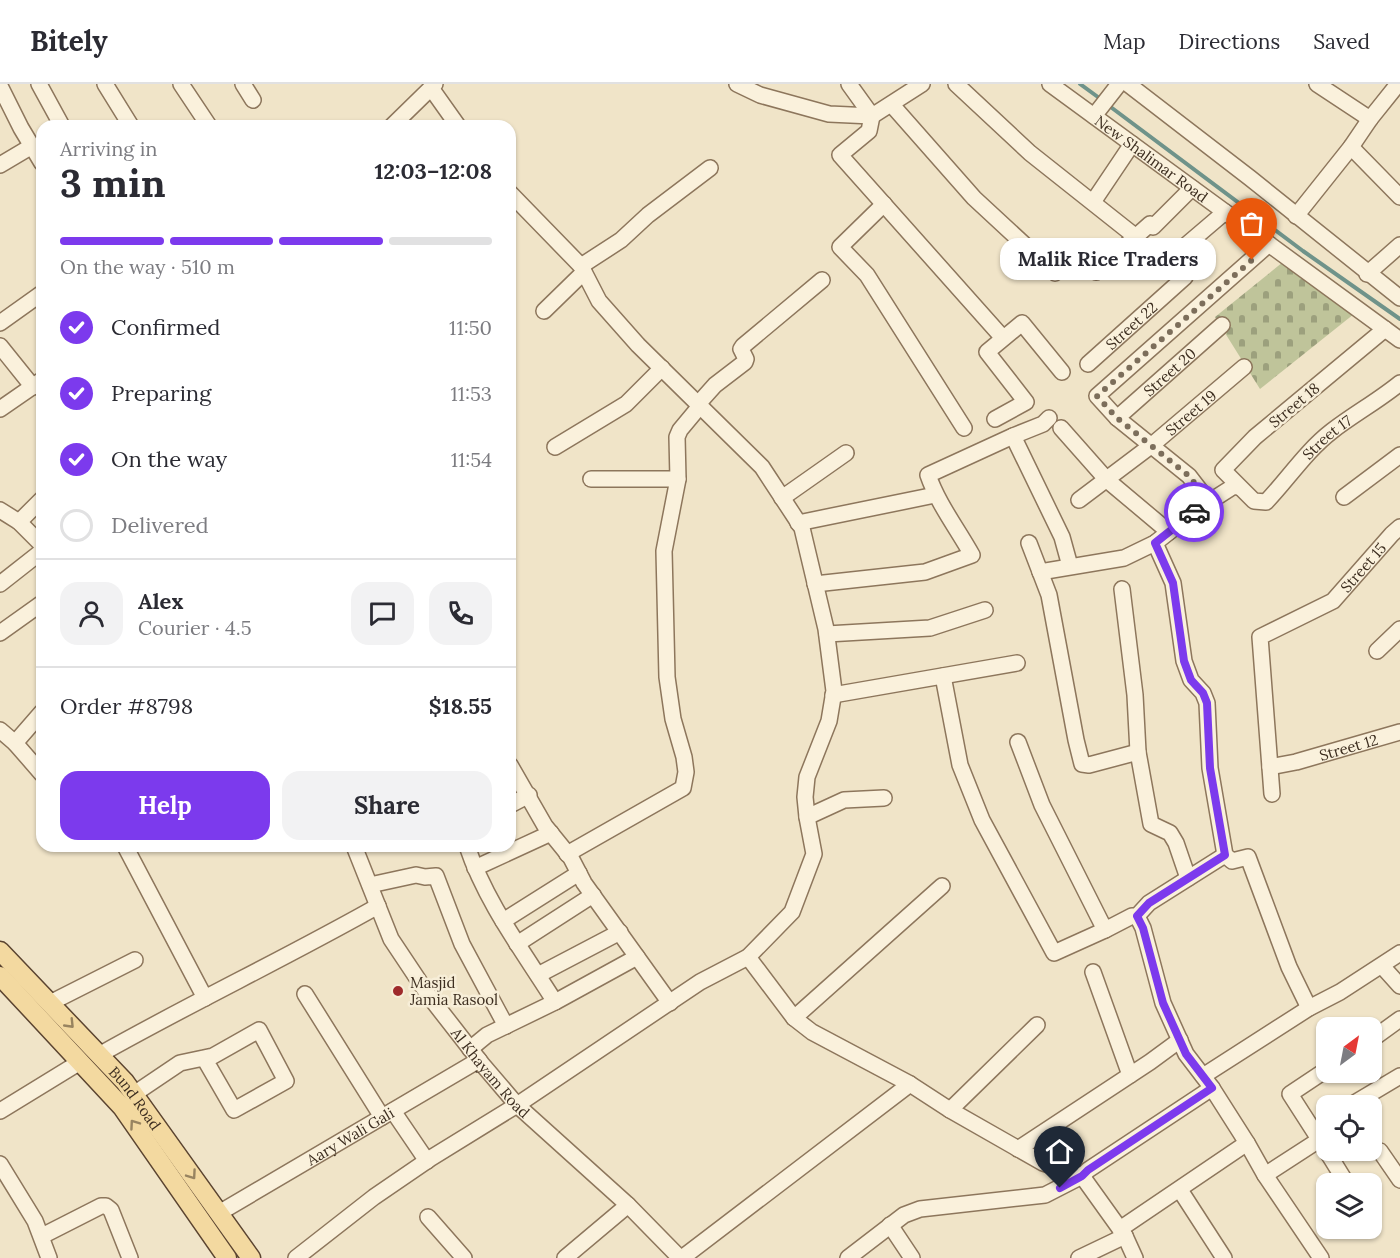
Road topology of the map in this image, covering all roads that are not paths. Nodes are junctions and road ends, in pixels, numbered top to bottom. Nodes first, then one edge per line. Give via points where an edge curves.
1 (39, 84) edge
2 (105, 84) edge
3 (180, 84) edge
4 (243, 84) edge
5 (737, 84) edge
6 (849, 84) edge
7 (922, 84) edge
8 (956, 84) edge
9 (1050, 84) edge
10 (1317, 84) edge
11 (1398, 84) edge
12 (0, 86) edge
13 (428, 87) edge
14 (1129, 87) edge
15 (253, 100) dead end
16 (892, 105) junction
17 (1097, 113) junction
18 (872, 116) junction
19 (1370, 118) junction
20 (59, 120) edge
21 (127, 120) edge
22 (205, 120) edge
23 (398, 120) edge
24 (453, 120) edge
25 (1132, 144) junction
26 (32, 146) junction
27 (1351, 147) junction
28 (36, 153) edge
29 (0, 165) edge
30 (710, 168) dead end
31 (1192, 188) junction
32 (1400, 197) edge
33 (516, 199) edge
34 (1093, 202) junction
35 (884, 204) junction
36 (1225, 212) junction
37 (1296, 216) junction
38 (1136, 237) junction
39 (1269, 244) junction
40 (1400, 245) edge
41 (582, 269) junction
42 (1367, 274) junction
43 (822, 280) dead end
44 (1400, 298) edge
45 (36, 302) edge
46 (544, 311) dead end
47 (0, 323) edge
48 (1222, 325) dead end
49 (1385, 329) junction
50 (1003, 338) junction
51 (1400, 340) edge
52 (0, 346) edge
53 (1088, 364) dead end
54 (1244, 366) dead end
55 (662, 368) junction
56 (1062, 372) dead end
57 (36, 383) edge
58 (1400, 383) edge
59 (36, 385) edge
60 (699, 405) junction
61 (0, 409) edge
62 (1049, 418) dead end
63 (1117, 418) junction
64 (995, 419) dead end
65 (964, 428) dead end
66 (1061, 428) dead end
67 (1013, 436) junction
68 (1152, 445) junction
69 (555, 447) dead end
70 (846, 453) dead end
71 (1400, 455) edge
72 (678, 478) junction
73 (591, 479) dead end
74 (1107, 480) junction
75 (1238, 487) junction
76 (935, 495) junction
77 (1344, 497) dead end
78 (783, 498) junction
79 (1079, 500) dead end
80 (1209, 502) junction
81 (36, 505) edge
82 (0, 510) edge
83 (20, 522) junction
84 (798, 523) junction
85 (1400, 527) edge
86 (1169, 532) junction
87 (36, 538) edge
88 (1029, 543) dead end
89 (1155, 543) junction
90 (36, 556) edge
91 (1070, 566) junction
92 (1040, 572) junction
93 (0, 584) edge
94 (815, 584) junction
95 (1122, 589) dead end
96 (36, 607) edge
97 (985, 610) dead end
98 (1400, 629) edge
99 (0, 633) edge
100 (827, 634) junction
101 (1377, 651) dead end
102 (1017, 663) dead end
103 (944, 676) junction
104 (833, 695) junction
105 (36, 719) edge
106 (0, 730) edge
107 (1400, 732) edge
108 (1018, 741) dead end
109 (15, 743) junction
110 (1138, 753) junction
111 (36, 767) edge
112 (1270, 767) junction
113 (516, 774) edge
114 (1272, 794) dead end
115 (529, 795) junction
116 (884, 798) dead end
117 (516, 802) edge
118 (807, 817) junction
119 (551, 834) junction
120 (516, 850) edge
121 (128, 852) edge
122 (356, 852) edge
123 (469, 852) edge
124 (511, 852) edge
125 (567, 854) junction
126 (1225, 855) junction
127 (475, 868) junction
128 (579, 873) junction
129 (1188, 878) junction
130 (370, 885) junction
131 (942, 886) dead end
132 (593, 895) junction
133 (378, 906) junction
134 (1137, 916) junction
135 (503, 921) junction
136 (1105, 930) junction
137 (620, 932) junction
138 (517, 944) junction
139 (0, 951) edge
140 (1400, 953) edge
141 (637, 957) junction
142 (748, 957) junction
143 (135, 960) dead end
144 (1382, 966) junction
145 (1093, 972) dead end
146 (538, 975) junction
147 (0, 976) edge
148 (1400, 986) edge
149 (305, 994) dead end
150 (205, 998) junction
151 (555, 1002) junction
152 (50, 1003) junction
153 (670, 1003) junction
154 (1309, 1008) junction
155 (794, 1018) junction
156 (1400, 1019) edge
157 (1037, 1025) dead end
158 (506, 1026) junction
159 (1382, 1032) edge
160 (1180, 1040) junction
161 (99, 1055) junction
162 (475, 1055) junction
163 (204, 1058) junction
164 (81, 1062) junction
165 (1130, 1075) junction
166 (1400, 1076) edge
167 (1316, 1077) edge
168 (1207, 1082) junction
169 (910, 1084) junction
170 (134, 1094) junction
171 (1368, 1095) edge
172 (517, 1105) junction
173 (950, 1110) junction
174 (0, 1111) edge
175 (388, 1114) junction
176 (1316, 1135) edge
177 (1248, 1143) junction
178 (1018, 1149) junction
179 (1316, 1151) edge
180 (1382, 1154) edge
181 (427, 1161) junction
182 (0, 1164) edge
183 (1265, 1175) junction
184 (1082, 1176) junction
185 (1400, 1180) edge
186 (1180, 1190) junction
187 (628, 1205) junction
188 (219, 1213) junction
189 (428, 1217) dead end
190 (890, 1225) junction
191 (1123, 1233) junction
192 (42, 1236) junction
193 (49, 1258) edge
194 (130, 1258) edge
195 (227, 1258) edge
196 (251, 1258) edge
197 (296, 1258) edge
198 (464, 1258) edge
199 (565, 1258) edge
200 (681, 1258) edge
201 (848, 1258) edge
202 (912, 1258) edge
203 (1079, 1258) edge
204 (1135, 1258) edge
205 (1224, 1258) edge
206 (1321, 1258) edge

1 - 20 street
2 - 21 street
3 - 22 street
4 - 15 street
5 - 18 street via 760,95 829,114
6 - 18 street
7 - 16 street
8 - 34 street via 1030,153
9 - 17 street, New Shalimar Road
10 - 19 street
11 - 19 street
12 - 26 street
13 - 23 street
13 - 24 street
14 - 17 street
14 - 37 street
16 - 18 street
16 - 38 street via 974,198 1055,273 1074,255 1096,272
17 - 25 street, New Shalimar Road
18 - 35 street via 868,131 840,155
19 - 27 street
25 - 31 street, New Shalimar Road
25 - 34 street
26 - 28 street
26 - 29 street
27 - 32 street
27 - 37 street
30 - 41 street
31 - 36 street, New Shalimar Road
31 - 38 street via 1153,227 1150,224
33 - 41 street
34 - 38 street
35 - 50 street
35 - 65 street via 840,247 867,275
36 - 39 street, New Shalimar Road
36 - 53 street, Street 22 via 1171,258 1185,278
37 - 42 street
39 - 49 street, New Shalimar Road
39 - 63 street via 1097,396
40 - 42 street
41 - 46 street
41 - 55 street via 599,301
42 - 44 street
43 - 60 street via 743,346 746,362 715,385
45 - 47 street
48 - 63 street, Street 20
49 - 51 street, New Shalimar Road
49 - 75 street, Street 18 via 1255,437 1223,470
50 - 56 street via 1022,323
50 - 64 street via 987,352 1026,402
52 - 57 street
54 - 68 street, Street 19
55 - 60 street
55 - 69 street via 626,404
58 - 75 street, Street 17 via 1331,432 1266,502 1254,501
59 - 61 street
60 - 72 street via 677,437
60 - 78 street via 762,467
62 - 67 street
63 - 68 street
66 - 74 street
67 - 76 street via 928,475
67 - 91 street via 1062,537
68 - 74 street, Street 19
68 - 80 street via 1189,476
70 - 78 street
71 - 77 street
72 - 73 street
72 - 125 street via 664,551 664,622 673,719 686,772 683,788
74 - 79 street, Street 19
74 - 86 street
75 - 80 street
76 - 84 street
76 - 94 street via 972,555 925,572
78 - 84 street
80 - 86 street
81 - 83 street
82 - 83 street
83 - 87 street
84 - 94 street
85 - 112 street, Street 15 via 1333,601 1260,637
86 - 89 street
88 - 92 street
89 - 91 street via 1124,558
89 - 126 street via 1173,583 1184,661 1207,703 1210,768
90 - 93 street
91 - 92 street
92 - 110 street via 1049,595 1082,764
94 - 100 street
95 - 110 street
96 - 99 street
97 - 100 street via 930,628
98 - 101 street
100 - 104 street
102 - 103 street
103 - 104 street
103 - 136 street via 960,765 977,809 1054,953
104 - 118 street via 829,721 807,777
105 - 109 street
106 - 109 street
107 - 112 street, Street 12
108 - 136 street via 1042,805
109 - 111 street
110 - 129 street via 1151,824 1170,833
112 - 114 street
113 - 115 street
115 - 117 street
115 - 119 street
116 - 118 street via 844,800
118 - 142 street via 814,854 792,912
119 - 120 street
119 - 125 street
121 - 150 street
122 - 130 street, Al Khayam Road
123 - 127 street
124 - 127 street
125 - 128 street
126 - 129 street
126 - 154 street via 1232,861 1248,857 1289,967
127 - 135 street
128 - 132 street
128 - 135 street
129 - 134 street via 1149,903
130 - 133 street, Al Khayam Road
130 - 158 street via 416,874 436,876 462,944
131 - 155 street
132 - 137 street
132 - 138 street
133 - 150 street
133 - 162 street, Al Khayam Road via 391,939
134 - 136 street
134 - 160 street via 1163,1003
135 - 138 street
137 - 141 street
137 - 146 street
138 - 146 street
139 - 152 main road, Bund Road
140 - 144 street
141 - 151 street, Aary Wali Gali
141 - 153 street
142 - 153 street
142 - 155 street
143 - 152 street
144 - 148 street
144 - 154 street
145 - 165 street
146 - 151 street
147 - 164 main road, Bund Road
149 - 175 street
150 - 161 street
151 - 158 street, Aary Wali Gali
152 -> 161 main road, Bund Road
153 - 172 street
154 - 168 street
155 - 169 street via 840,1048
156 - 159 street
157 - 173 street
158 - 162 street, Aary Wali Gali via 487,1035
160 - 165 street
160 - 168 street
161 - 170 main road, Bund Road
162 - 172 street, Al Khayam Road
162 - 175 street, Aary Wali Gali
163 - 163 street via 234,1110 286,1081 259,1030
163 - 170 street via 180,1063
164 - 174 street
195 -> 164 main road, Bund Road via 122,1107
165 - 178 street
166 - 171 street
167 - 176 street via 1290,1094
168 - 177 street
168 - 184 street
169 - 173 street
169 - 200 street
170 -> 188 main road, Bund Road
172 - 181 street
172 - 187 street, Al Khayam Road
173 - 178 street
175 - 181 street
175 - 188 street, Aary Wali Gali
177 - 183 street
177 - 186 street
178 - 184 street via 1043,1163
179 - 183 street
180 - 185 street
181 - 197 street
182 - 192 street
183 - 206 street
184 - 190 street via 1044,1195 920,1209
184 - 191 street
186 - 191 street
186 - 205 street
187 - 199 street
187 - 200 street, Al Khayam Road
188 - 196 main road, Bund Road
189 - 198 street
190 - 201 street
190 - 202 street
191 - 203 street
191 - 204 street
192 - 193 street
192 - 194 street via 106,1206

